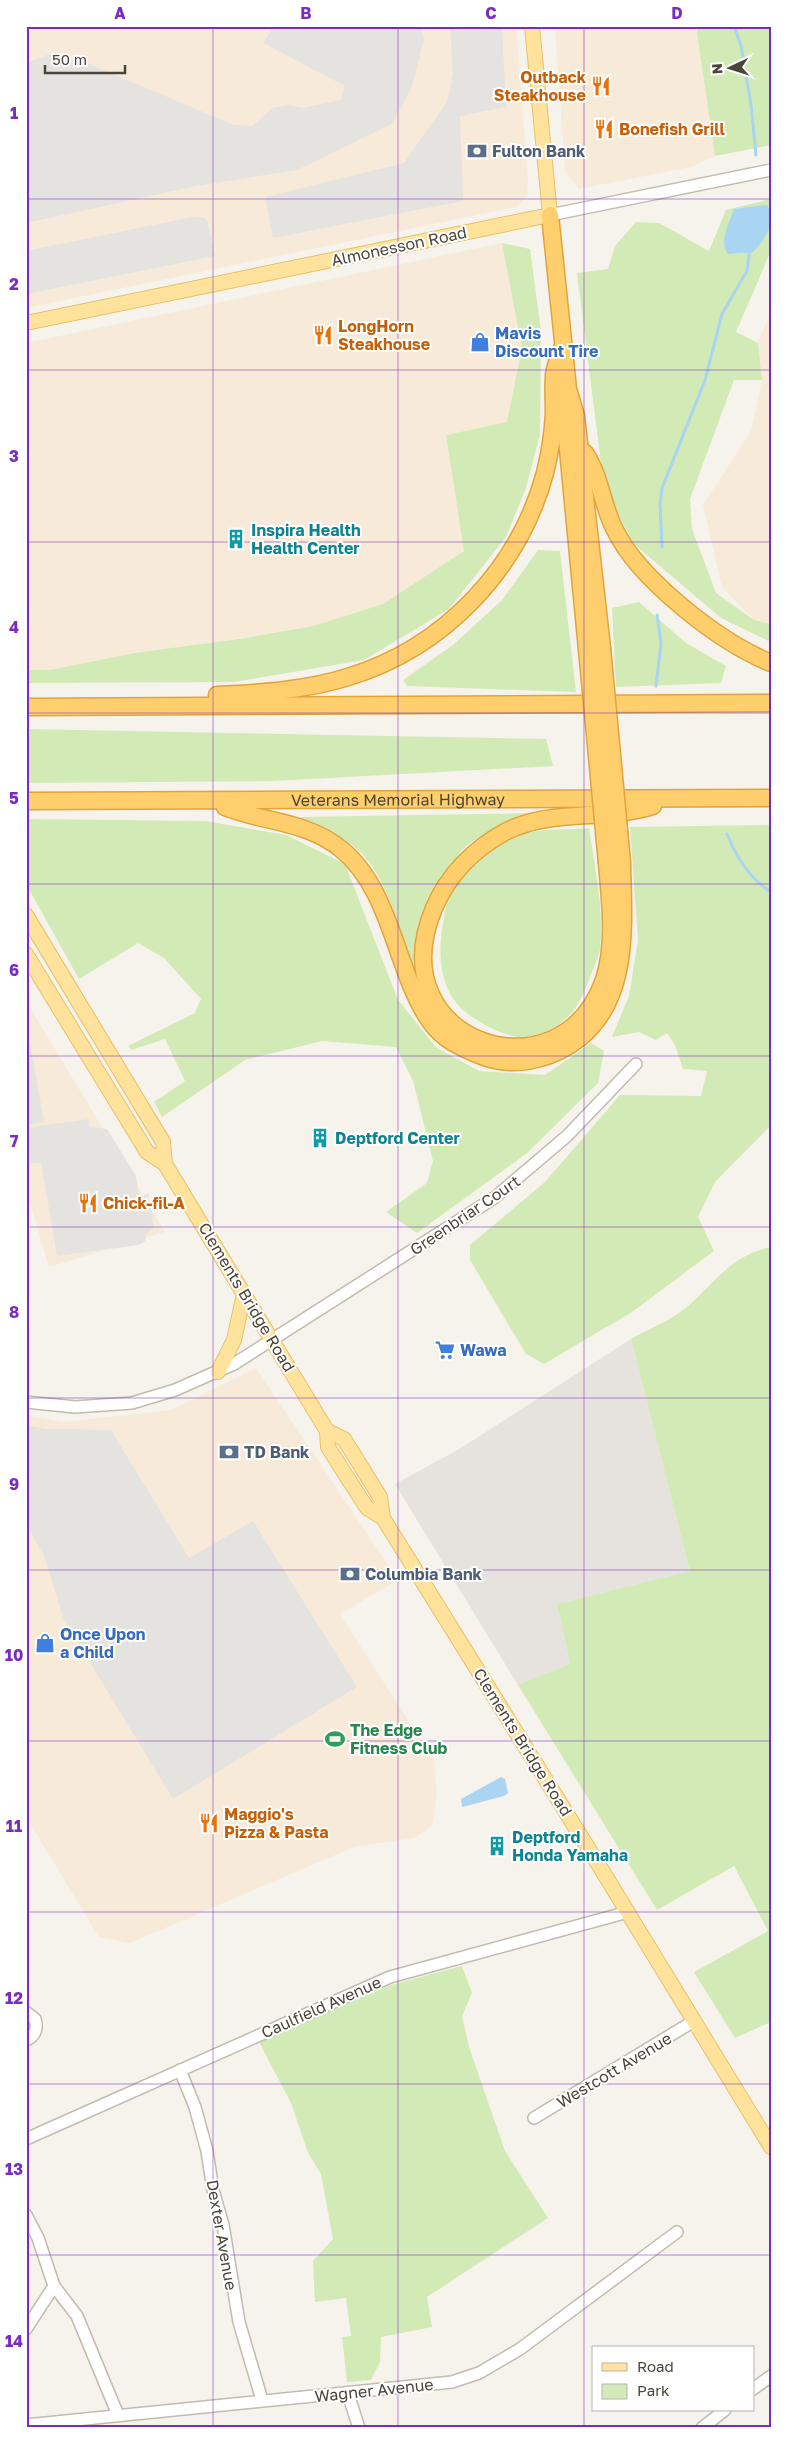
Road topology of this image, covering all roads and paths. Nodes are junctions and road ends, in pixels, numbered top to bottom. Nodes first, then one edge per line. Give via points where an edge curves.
1 (532, 26) edge
2 (771, 170) edge
3 (550, 215) junction
4 (26, 323) edge
5 (563, 346) junction
6 (568, 389) junction
7 (580, 444) junction
8 (595, 648) junction
9 (771, 663) edge
10 (771, 703) edge
11 (26, 707) edge
12 (189, 707) junction
13 (678, 798) junction
14 (771, 798) edge
15 (26, 801) edge
16 (209, 801) junction
17 (614, 862) junction
18 (26, 915) edge
19 (26, 954) edge
20 (636, 1064) dead end
21 (165, 1164) junction
22 (244, 1294) junction
23 (273, 1339) junction
24 (218, 1372) junction
25 (26, 1402) edge
26 (628, 1912) junction
27 (26, 2012) edge
28 (694, 2021) junction
29 (26, 2040) edge
30 (180, 2070) junction
31 (534, 2118) dead end
32 (26, 2139) edge
33 (771, 2147) edge
34 (26, 2215) edge
35 (677, 2232) dead end
36 (54, 2286) junction
37 (26, 2328) edge
38 (771, 2376) edge
39 (754, 2389) edge
40 (348, 2394) junction
41 (262, 2400) junction
42 (722, 2412) edge
43 (118, 2415) junction
44 (26, 2425) edge
45 (358, 2428) edge
46 (702, 2428) edge

1 - 3 main road
2 - 3 street, Almonesson Road
3 - 4 main road, Almonesson Road
3 - 5 highway
5 - 6 highway
5 - 12 highway via 554,374 551,443 534,504 505,560 460,613 406,652 355,675 282,689 208,696
6 - 7 highway
6 - 8 highway via 565,418
7 - 8 highway
7 - 9 highway via 591,462 614,530 654,582 712,630
8 - 17 highway, bridge
10 - 12 highway
11 - 12 highway
13 - 14 highway, Veterans Memorial Highway
13 - 16 highway, Veterans Memorial Highway
13 - 17 highway via 646,809 527,823 507,831 473,854 459,868 437,901 428,922 423,971 429,992 440,1012 473,1038 514,1048 552,1038 582,1017 604,980 609,955
15 - 16 highway, Veterans Memorial Highway
16 - 17 highway via 284,822 341,848 367,876 410,982 431,1023 454,1043 496,1061 517,1062 556,1053 587,1031 599,1018 608,1002 619,966 624,930
18 - 21 main road, Clements Bridge Road via 163,1142
19 - 21 main road, Clements Bridge Road via 147,1152
20 - 23 street, Greenbriar Court via 567,1136 494,1198
21 - 22 main road, Clements Bridge Road
22 - 23 main road, Clements Bridge Road
22 - 24 main road via 234,1340
23 - 24 street, Greenbriar Court
23 - 26 main road, Clements Bridge Road via 327,1431 344,1439 380,1497 383,1518
24 - 25 street, Greenbriar Court via 175,1390 132,1402 76,1407
26 - 28 main road, Clements Bridge Road
26 - 30 street, Caulfield Avenue via 390,1977
27 - 29 street via 37,2026 34,2034
28 - 31 street, Westcott Avenue
28 - 33 main road, Clements Bridge Road
30 - 32 street, Caulfield Avenue
30 - 41 street, Dexter Avenue via 195,2107 207,2151 223,2225 238,2322
34 - 36 street via 38,2238
35 - 40 street, Wagner Avenue via 520,2349 479,2373 452,2382
36 - 37 street
36 - 43 street via 77,2316
38 - 39 street
40 - 41 street, Wagner Avenue
40 - 45 street
41 - 43 street, Wagner Avenue
42 - 46 street
43 - 44 street, Wagner Avenue

